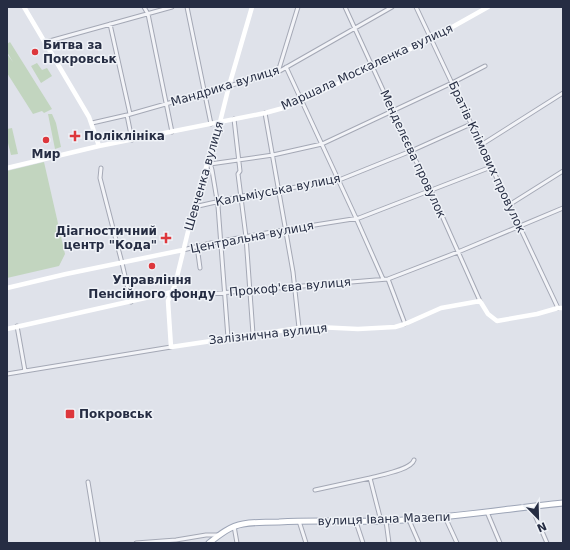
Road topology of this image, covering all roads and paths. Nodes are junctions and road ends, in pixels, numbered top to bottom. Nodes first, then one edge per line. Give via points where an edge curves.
1 (24, 7) edge
2 (144, 7) edge
3 (172, 7) edge
4 (187, 7) edge
5 (252, 7) edge
6 (298, 7) edge
7 (345, 7) edge
8 (392, 7) edge
9 (416, 7) edge
10 (488, 7) edge
11 (148, 14) junction
12 (110, 24) junction
13 (354, 28) junction
14 (432, 39) junction
15 (46, 42) junction
16 (485, 66) dead end
17 (372, 67) junction
18 (286, 68) junction
19 (278, 72) junction
20 (452, 83) junction
21 (229, 86) junction
22 (204, 93) junction
23 (563, 93) edge
24 (302, 101) junction
25 (167, 104) junction
26 (393, 110) junction
27 (265, 113) junction
28 (128, 115) junction
29 (234, 119) junction
30 (220, 122) junction
31 (92, 123) junction
32 (211, 124) junction
33 (471, 124) junction
34 (172, 132) junction
35 (132, 140) junction
36 (322, 144) junction
37 (481, 145) junction
38 (99, 146) junction
39 (411, 151) junction
40 (273, 155) junction
41 (209, 157) junction
42 (238, 159) junction
43 (210, 164) junction
44 (491, 167) junction
45 (7, 168) edge
46 (101, 168) dead end
47 (563, 171) edge
48 (339, 180) junction
49 (279, 189) junction
50 (431, 191) junction
51 (242, 196) junction
52 (218, 202) junction
53 (509, 205) junction
54 (194, 207) junction
55 (562, 208) edge
56 (563, 213) edge
57 (356, 218) junction
58 (519, 227) junction
59 (286, 230) junction
60 (246, 237) junction
61 (222, 241) junction
62 (197, 246) junction
63 (183, 250) junction
64 (458, 252) junction
65 (122, 263) junction
66 (200, 268) dead end
67 (383, 279) junction
68 (388, 279) junction
69 (294, 286) junction
70 (7, 288) edge
71 (249, 290) junction
72 (172, 292) junction
73 (224, 292) junction
74 (480, 301) junction
75 (131, 302) junction
76 (561, 308) edge
77 (405, 324) junction
78 (18, 326) junction
79 (299, 328) junction
80 (7, 329) edge
81 (253, 334) junction
82 (228, 338) junction
83 (171, 347) junction
84 (25, 371) junction
85 (7, 374) edge
86 (414, 460) dead end
87 (370, 478) junction
88 (88, 482) dead end
89 (315, 490) dead end
90 (563, 503) edge
91 (532, 506) junction
92 (487, 512) junction
93 (445, 517) junction
94 (409, 520) junction
95 (299, 521) junction
96 (384, 521) junction
97 (356, 522) junction
98 (234, 526) junction
99 (219, 535) junction
100 (98, 543) edge
101 (136, 543) edge
102 (209, 543) edge
103 (238, 543) edge
104 (306, 543) edge
105 (363, 543) edge
106 (390, 543) edge
107 (419, 543) edge
108 (457, 543) edge
109 (500, 543) edge
110 (548, 543) edge

1 - 15 street
2 - 11 street
3 - 11 street
4 - 22 street
5 - 21 street, Шевченка вулиця
6 - 19 street
7 - 13 street, Менделєєва провулок
8 - 13 street, Мандрика вулиця
9 - 14 street, Братів Клімових провулок
10 - 14 street, Маршала Москаленка вулиця
11 - 12 street
11 - 25 street
12 - 15 street
12 - 28 street
13 - 17 street, Менделєєва провулок
13 - 18 street, Мандрика вулиця
14 - 17 street, Маршала Москаленка вулиця
14 - 20 street, Братів Клімових провулок
15 - 31 street
16 - 20 street
17 - 24 street, Маршала Москаленка вулиця
17 - 26 street, Менделєєва провулок
18 - 19 street, Мандрика вулиця
18 - 24 street
19 - 21 street, Мандрика вулиця
20 - 26 street
20 - 33 street, Братів Клімових провулок
21 - 22 street, Мандрика вулиця
21 - 30 street, Шевченка вулиця
22 - 25 street, Мандрика вулиця
22 - 32 street
23 - 37 street
24 - 27 street, Маршала Москаленка вулиця
24 - 36 street
25 - 28 street, Мандрика вулиця
25 - 34 street
26 - 36 street
26 - 39 street, Менделєєва провулок
27 - 29 street, Маршала Москаленка вулиця
27 - 40 street
28 - 31 street, Мандрика вулиця
28 - 35 street
29 - 30 street, Маршала Москаленка вулиця
29 - 42 street
30 - 32 street, Маршала Москаленка вулиця
30 - 41 street, Шевченка вулиця
31 - 38 street
32 - 34 street, Маршала Москаленка вулиця
33 - 37 street, Братів Клімових провулок
33 - 39 street, Кальміуська вулиця
34 - 35 street, Маршала Москаленка вулиця
35 - 38 street, Маршала Москаленка вулиця
36 - 40 street
36 - 48 street
37 - 44 street, Братів Клімових провулок
38 - 45 street, Маршала Москаленка вулиця
39 - 48 street, Кальміуська вулиця
39 - 50 street, Менделєєва провулок
40 - 42 street
40 - 49 street
41 - 43 street
41 - 54 street, Шевченка вулиця
42 - 43 street
42 - 51 street
43 - 52 street
44 - 50 street, Центральна вулиця
44 - 53 street, Братів Клімових провулок
46 - 65 street via 100,178
47 - 53 street
48 - 49 street, Кальміуська вулиця
48 - 57 street
49 - 51 street, Кальміуська вулиця
49 - 59 street
50 - 57 street, Центральна вулиця
50 - 64 street, Менделєєва провулок
51 - 52 street, Кальміуська вулиця
51 - 60 street
52 - 54 street, Кальміуська вулиця
52 - 61 street
53 - 58 street, Братів Клімових провулок
54 - 63 street, Шевченка вулиця
55 - 56 street
55 - 58 street, Прокоф'єва вулиця
57 - 59 street, Центральна вулиця
57 - 67 street
58 - 64 street, Прокоф'єва вулиця
58 - 76 street, Братів Клімових провулок
59 - 60 street, Центральна вулиця
59 - 69 street
60 - 61 street, Центральна вулиця
60 - 71 street
61 - 62 street, Центральна вулиця
61 - 73 street
62 - 63 street, Центральна вулиця
62 - 66 street
63 - 65 street, Центральна вулиця
63 - 72 street, Шевченка вулиця
64 - 68 street, Прокоф'єва вулиця
64 - 74 street, Менделєєва провулок
65 - 70 street, Центральна вулиця
65 - 75 street
67 - 68 street, Прокоф'єва вулиця
67 - 69 street, Прокоф'єва вулиця
68 - 77 street
69 - 71 street, Прокоф'єва вулиця
69 - 79 street
71 - 73 street, Прокоф'єва вулиця
71 - 81 street
72 - 73 street, Прокоф'єва вулиця via 195,295
72 - 75 street, Прокоф'єва вулиця
72 - 83 street, Шевченка вулиця via 168,301
73 - 82 street
74 - 76 street via 488,314 497,321
74 - 77 street, Залізнична вулиця via 441,308
75 - 78 street, Прокоф'єва вулиця
77 - 79 street, Залізнична вулиця via 358,329 317,326
78 - 80 street, Прокоф'єва вулиця
78 - 84 street
79 - 81 street, Залізнична вулиця
81 - 82 street, Залізнична вулиця
82 - 83 street, Залізнична вулиця
83 - 84 street, Залізнична вулиця
84 - 85 street, Залізнична вулиця
86 - 87 street via 413,464 406,468
87 - 89 street
87 - 96 street
88 - 100 street
90 - 91 main road, вулиця Івана Мазепи
91 - 92 main road, вулиця Івана Мазепи
91 - 110 street
92 - 93 main road, вулиця Івана Мазепи
92 - 109 street
93 - 94 main road, вулиця Івана Мазепи
93 - 108 street
94 - 96 main road, вулиця Івана Мазепи
94 - 107 street
95 - 97 main road, вулиця Івана Мазепи
95 - 98 main road, вулиця Івана Мазепи
95 - 104 street
96 - 97 main road, вулиця Івана Мазепи
96 - 106 street
97 - 105 street
98 - 99 main road, вулиця Івана Мазепи
98 - 103 street
99 - 101 street
99 - 102 main road, вулиця Івана Мазепи

